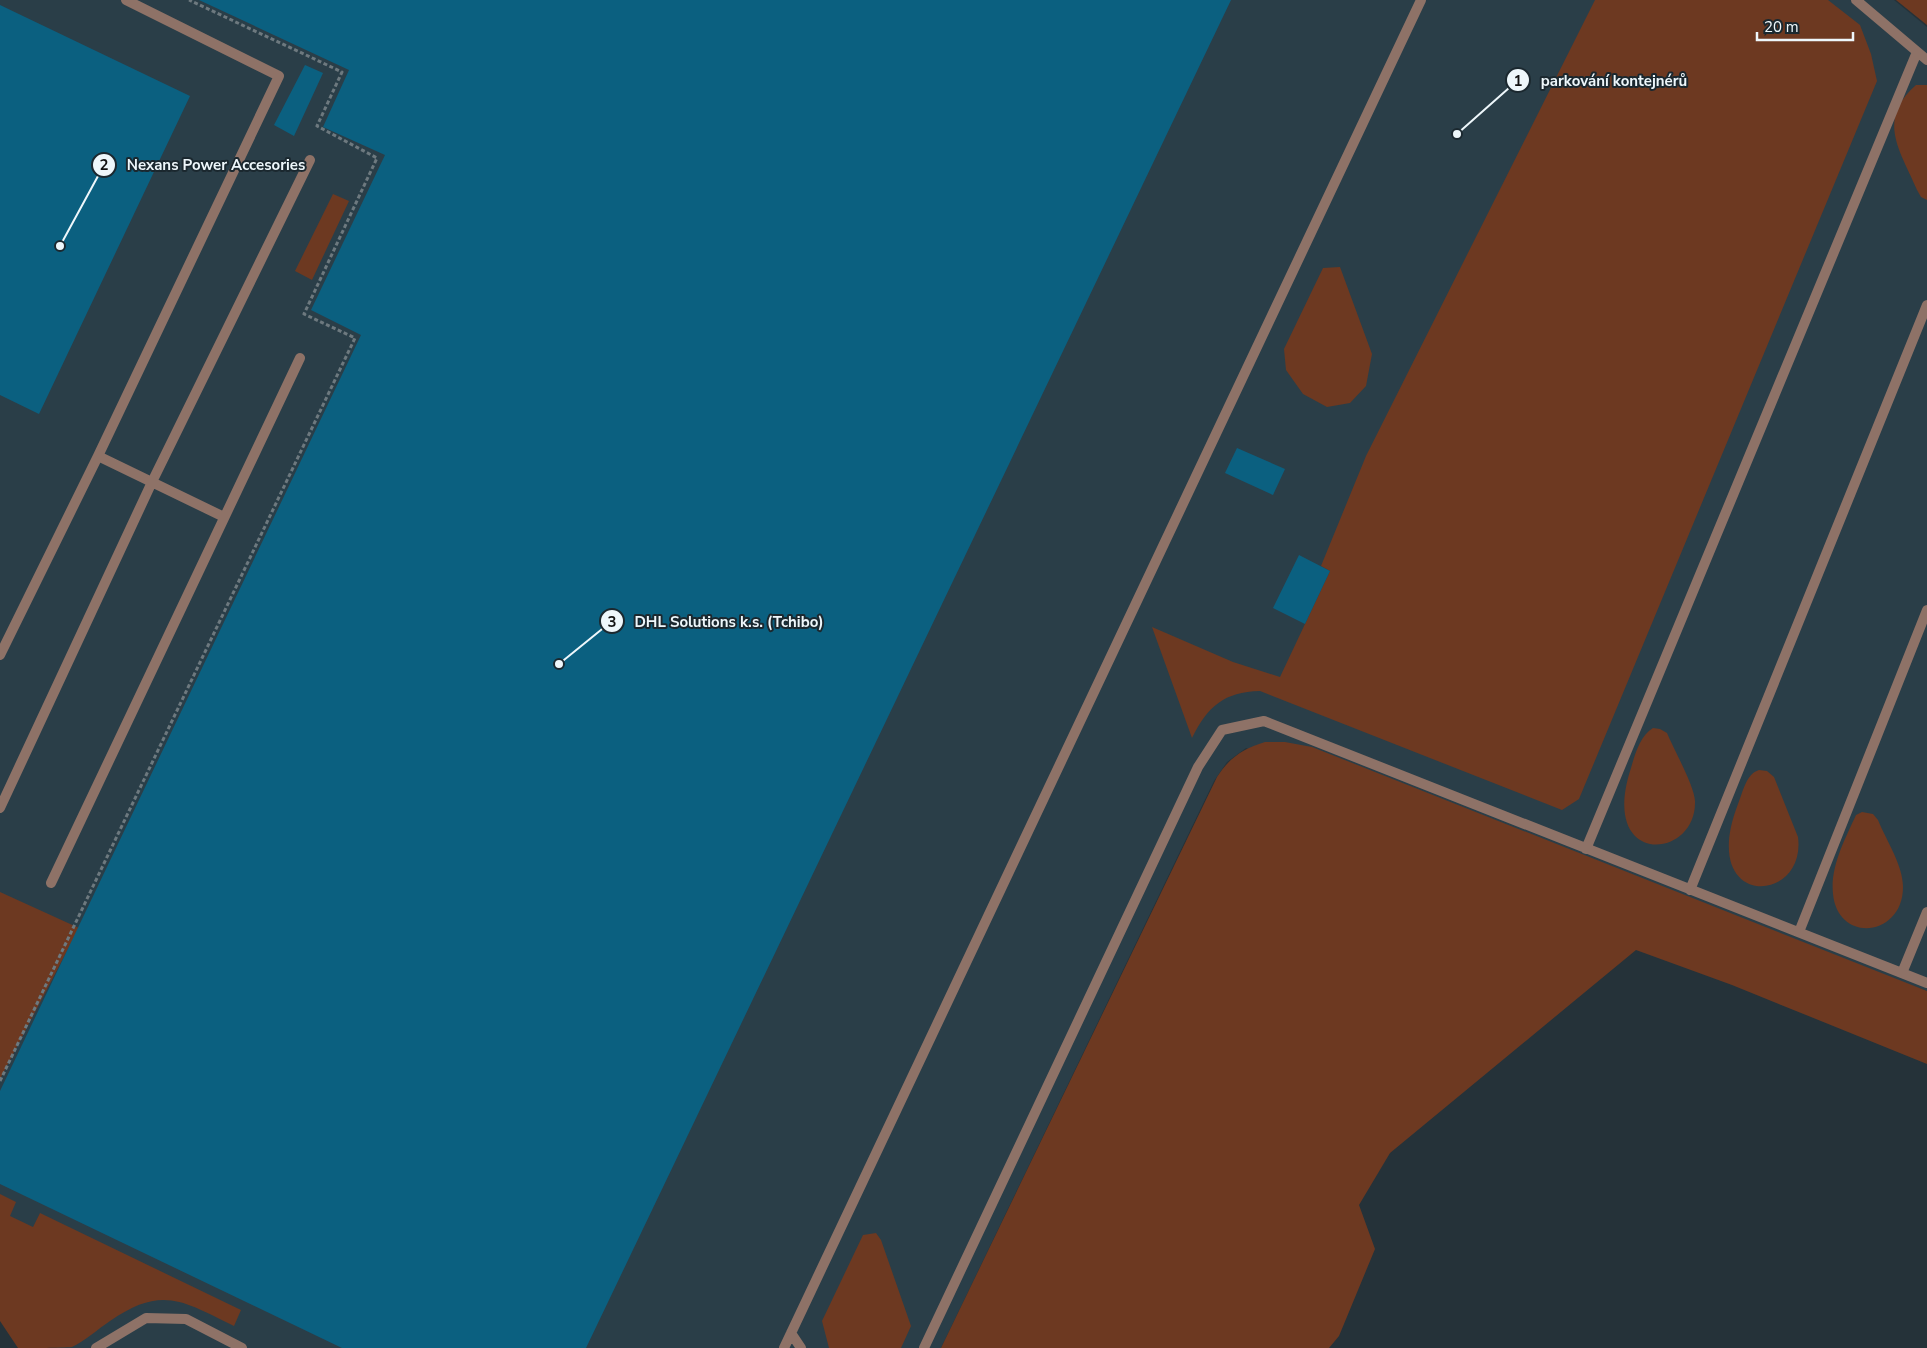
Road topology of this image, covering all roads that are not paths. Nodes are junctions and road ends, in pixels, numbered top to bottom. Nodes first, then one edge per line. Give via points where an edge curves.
1 (126, 0) edge
2 (1421, 0) edge
3 (1856, 0) edge
4 (1917, 52) junction
5 (1927, 60) edge
6 (310, 160) dead end
7 (1927, 305) edge
8 (300, 358) dead end
9 (98, 456) junction
10 (152, 482) junction
11 (224, 517) junction
12 (1927, 610) edge
13 (0, 655) edge
14 (0, 808) edge
15 (1586, 848) junction
16 (51, 883) dead end
17 (1690, 890) junction
18 (1927, 912) edge
19 (1798, 932) junction
20 (1902, 973) junction
21 (1927, 983) edge
22 (791, 1333) junction
23 (96, 1348) edge
24 (242, 1348) edge
25 (784, 1348) edge
26 (801, 1348) edge
27 (924, 1348) edge

1 - 9 lane via 279,76
2 - 22 lane
3 - 4 lane
4 - 5 lane
4 - 15 lane
6 - 10 lane
7 - 17 lane
8 - 11 lane
9 - 10 lane
9 - 13 lane
10 - 11 lane
10 - 14 lane
11 - 16 lane
12 - 19 lane
15 - 17 lane
15 - 27 lane via 1264,721 1222,730 1198,767
17 - 19 lane
18 - 20 lane
19 - 20 lane
20 - 21 lane
22 - 25 lane
22 - 26 lane
23 - 24 lane via 146,1318 186,1319

